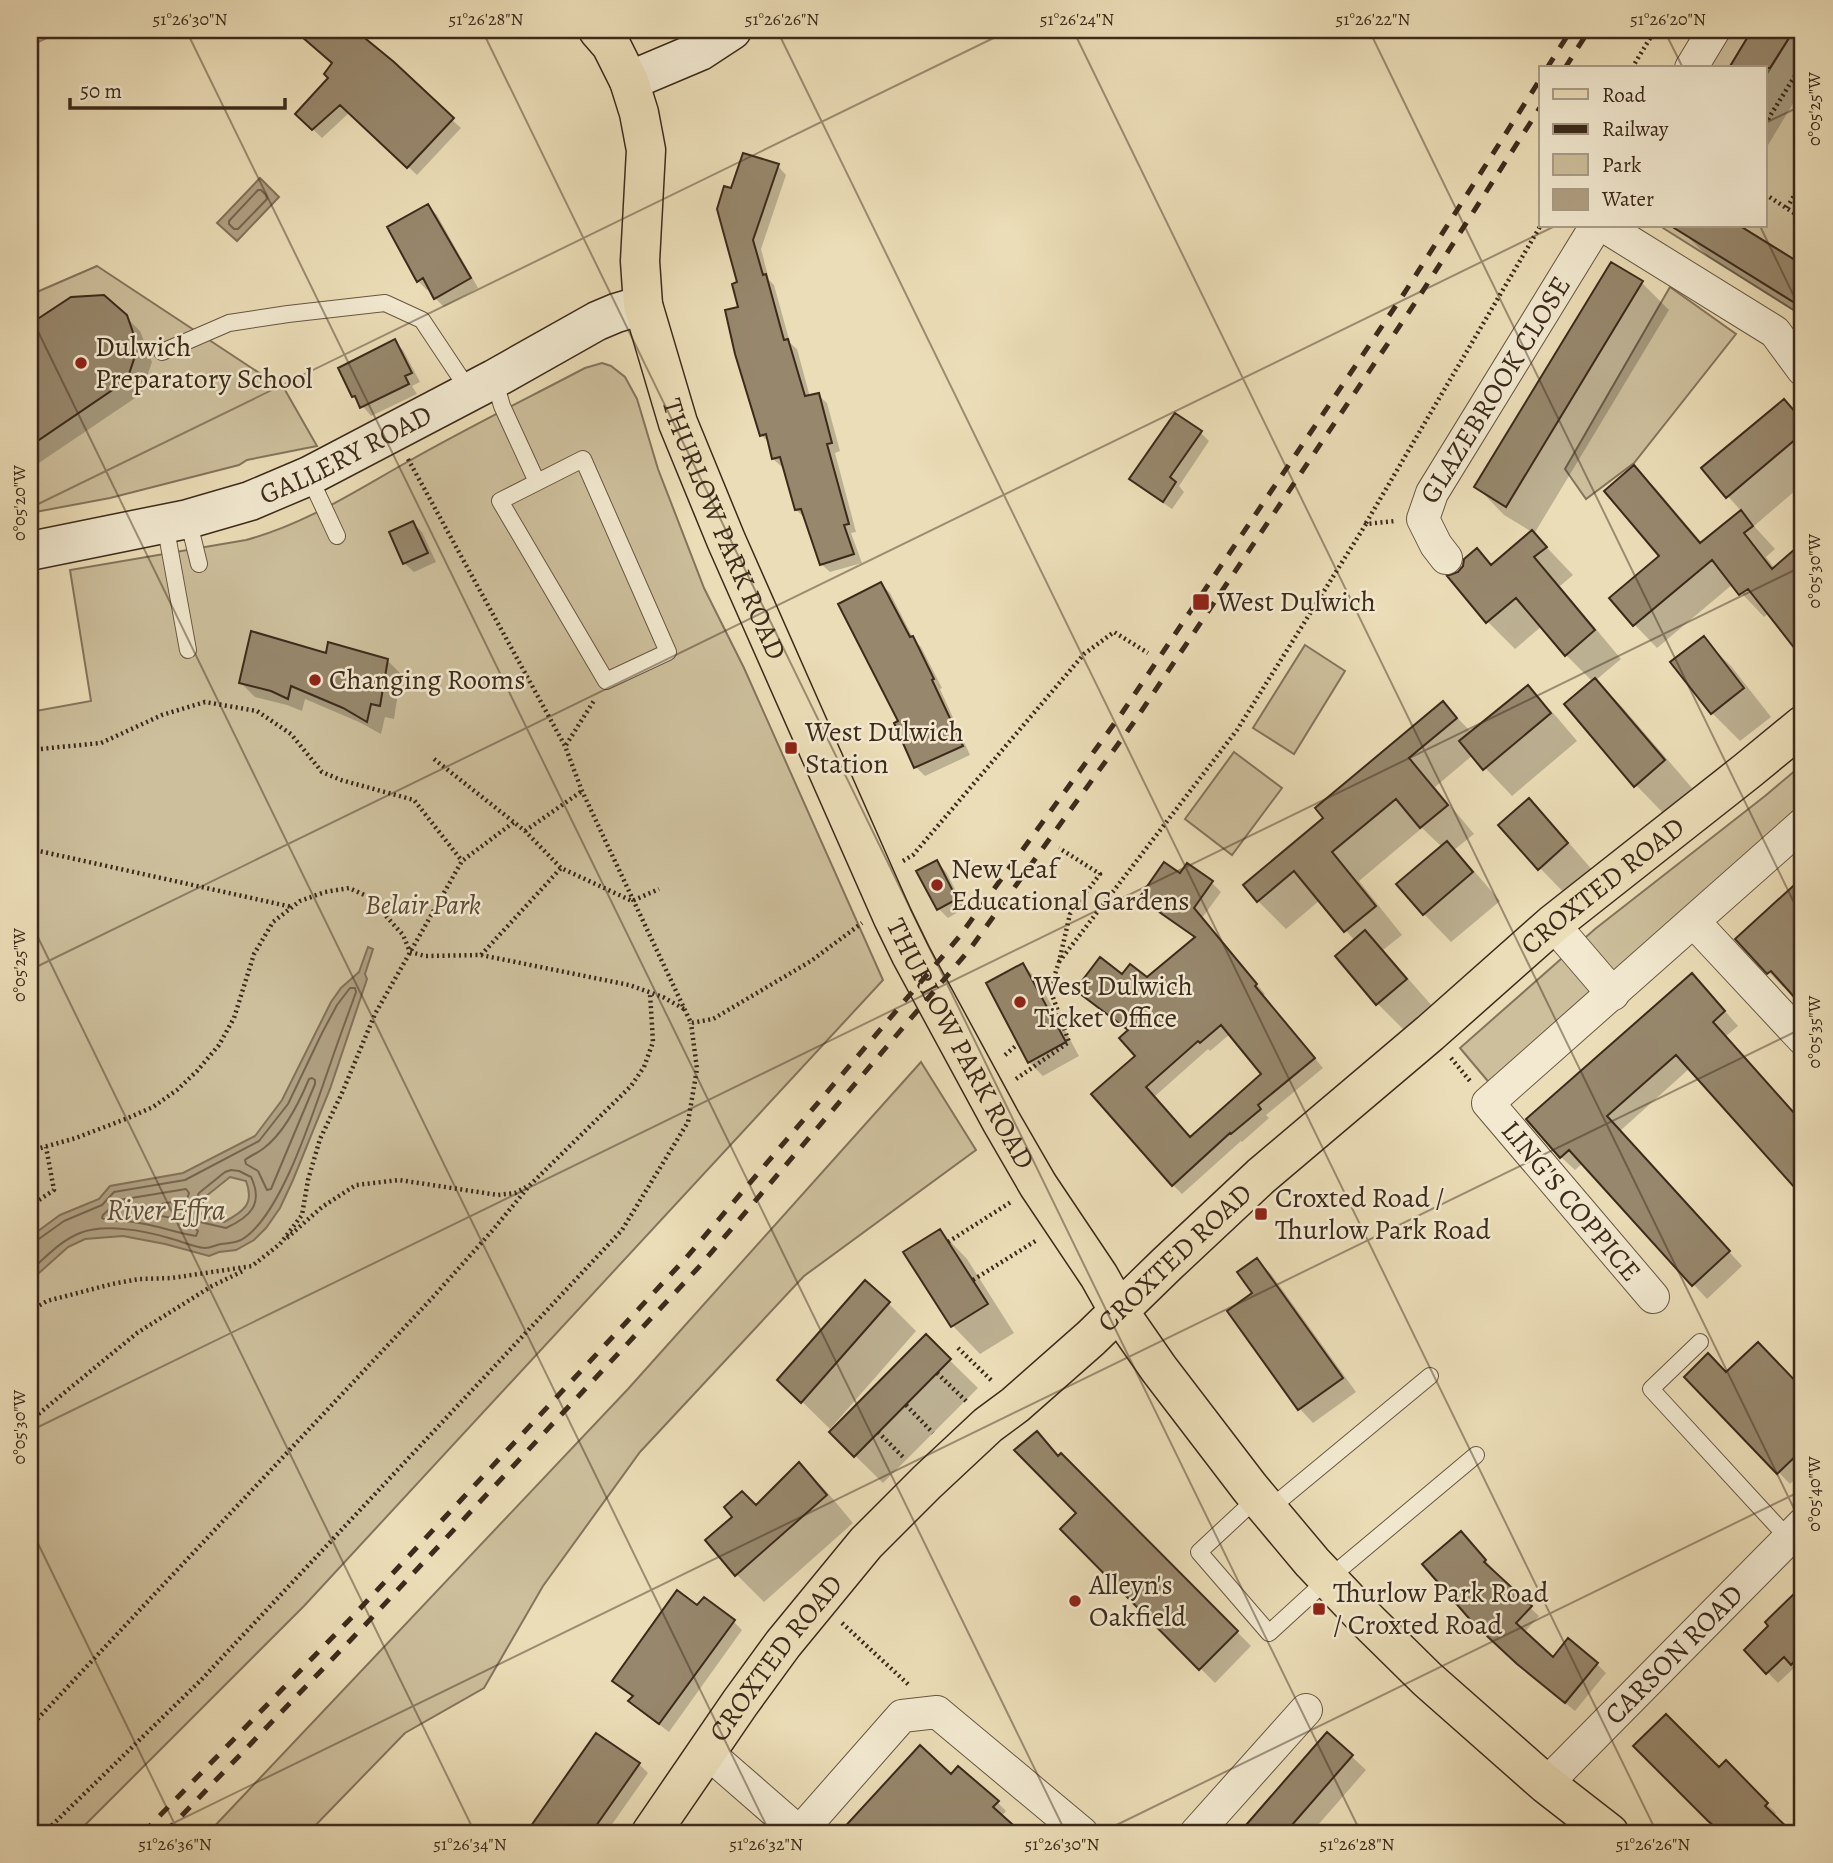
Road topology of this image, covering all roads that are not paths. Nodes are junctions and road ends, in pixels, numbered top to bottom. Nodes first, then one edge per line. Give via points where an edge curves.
1 (598, 30) edge
2 (733, 30) edge
3 (1714, 30) edge
4 (1692, 66) edge
5 (629, 81) junction
6 (1596, 228) edge
7 (1607, 228) edge
8 (643, 305) junction
9 (162, 352) dead end
10 (1803, 370) edge
11 (482, 385) junction
12 (309, 476) junction
13 (537, 482) junction
14 (177, 521) junction
15 (337, 536) dead end
16 (30, 551) edge
17 (1446, 558) dead end
18 (199, 564) dead end
19 (188, 650) dead end
20 (1803, 724) edge
21 (1802, 828) edge
22 (1694, 922) junction
23 (1553, 924) junction
24 (1613, 994) junction
25 (1803, 1040) edge
26 (1653, 1297) dead end
27 (1118, 1310) junction
28 (1700, 1342) dead end
29 (1430, 1377) dead end
30 (1476, 1455) dead end
31 (1263, 1503) junction
32 (1796, 1532) edge
33 (1328, 1579) junction
34 (1307, 1710) dead end
35 (707, 1752) junction
36 (1546, 1784) junction
37 (651, 1833) edge
38 (799, 1833) edge
39 (1082, 1833) edge
40 (1196, 1833) edge
41 (1609, 1833) edge

1 - 5 main road, THURLOW PARK ROAD
2 - 5 street via 700,51
3 - 4 street
5 - 8 main road, THURLOW PARK ROAD via 646,150 640,261
6 - 17 street, GLAZEBROOK CLOSE via 1432,493 1423,519
7 - 10 street via 1775,332
8 - 11 street, GALLERY ROAD via 597,321
8 - 27 main road, THURLOW PARK ROAD via 678,422 726,540 893,918 1038,1185
9 - 11 lane via 229,323 385,303 422,320
11 - 12 street, GALLERY ROAD
11 - 13 lane via 502,406
12 - 14 street, GALLERY ROAD via 250,501
12 - 15 lane
13 - 13 lane via 583,459 668,652 606,681 500,501
14 - 16 street, GALLERY ROAD
14 - 18 lane
14 - 19 lane
20 - 23 main road, CROXTED ROAD
21 - 22 street, LING'S COPPICE
22 - 24 street, LING'S COPPICE
22 - 25 street
23 - 24 street
23 - 27 main road, CROXTED ROAD via 1261,1176
24 - 26 street, LING'S COPPICE via 1488,1103
27 - 31 main road, THURLOW PARK ROAD
27 - 35 main road, CROXTED ROAD via 866,1542 783,1644
28 - 32 lane via 1651,1389
29 - 31 lane
30 - 33 lane
31 - 33 main road, THURLOW PARK ROAD
31 - 33 lane via 1199,1552 1269,1633
32 - 36 street, CARSON ROAD
33 - 36 main road, THURLOW PARK ROAD via 1427,1679
34 - 40 street
35 - 37 main road, CROXTED ROAD
35 - 38 street
36 - 41 main road, THURLOW PARK ROAD
38 - 39 street via 902,1716 937,1712

